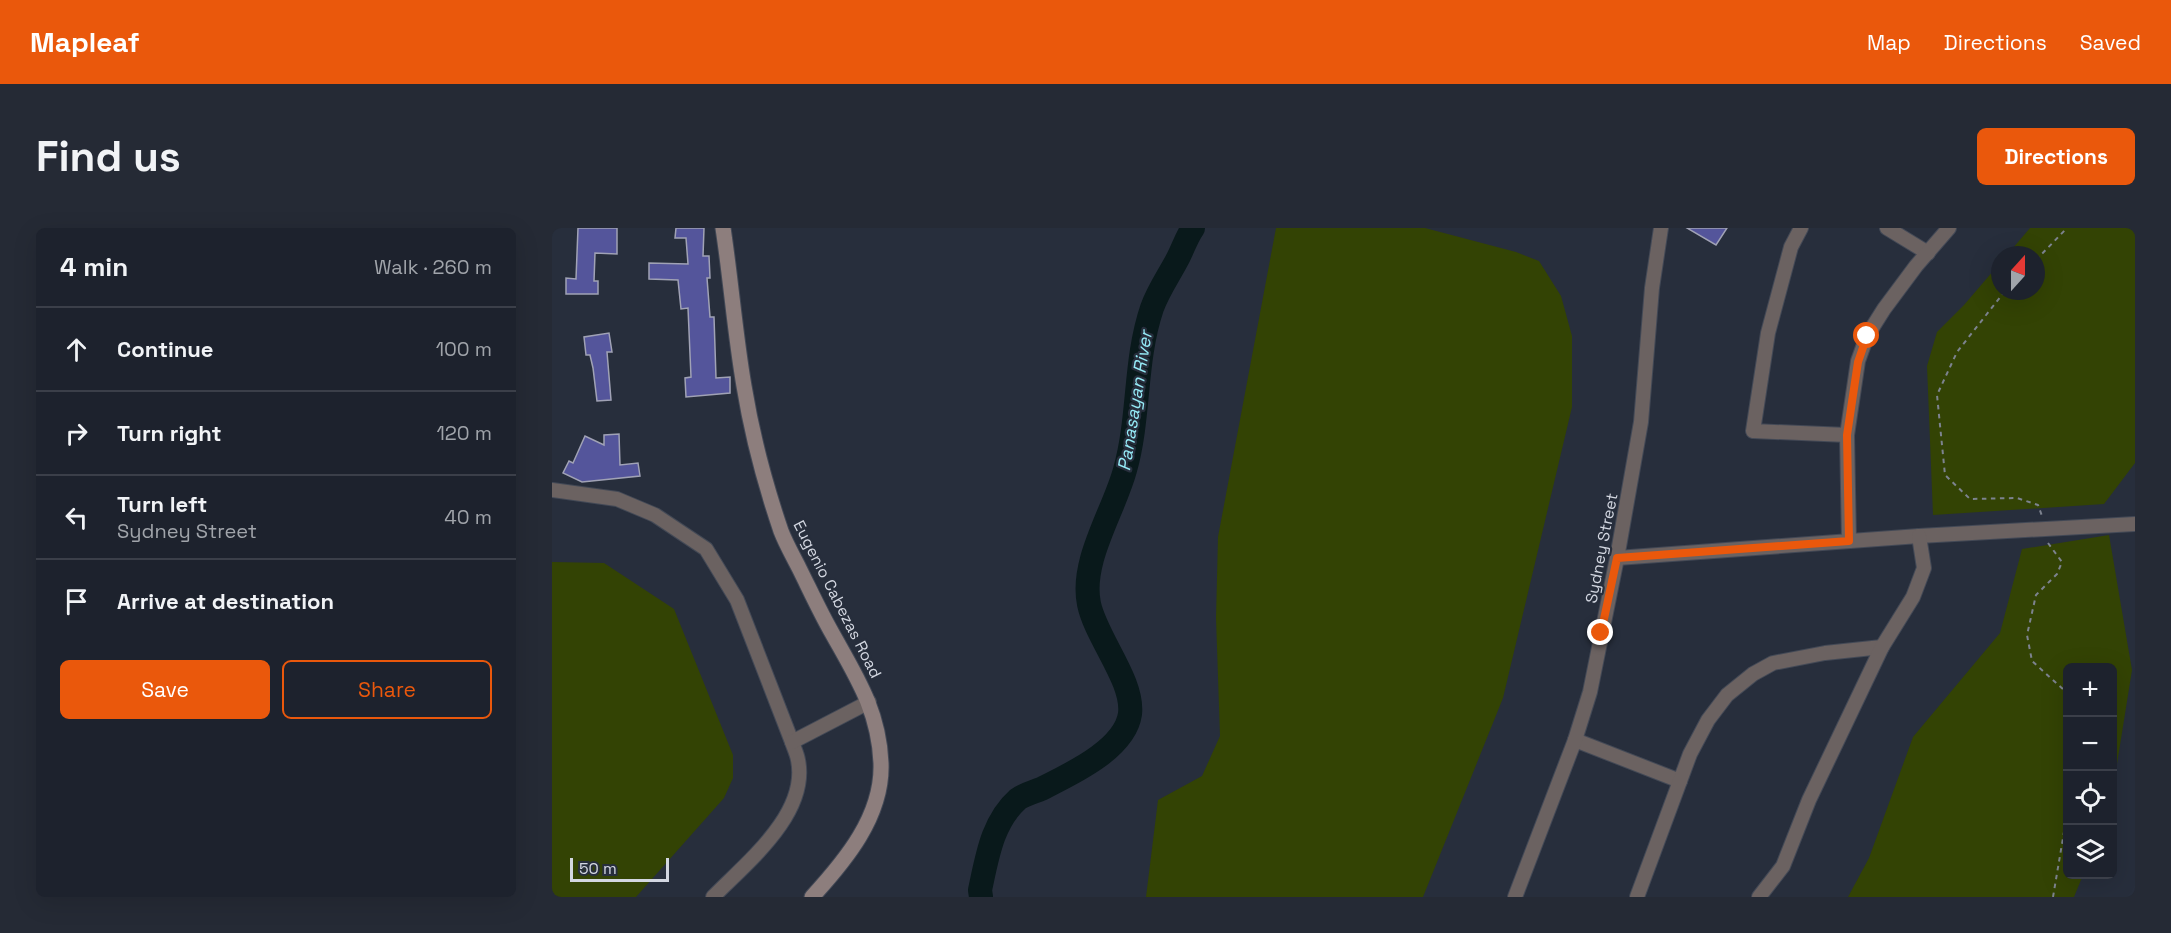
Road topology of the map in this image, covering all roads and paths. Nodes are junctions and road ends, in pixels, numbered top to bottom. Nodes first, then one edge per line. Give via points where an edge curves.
1 (723, 228) edge
2 (1801, 228) edge
3 (1887, 228) edge
4 (1949, 228) edge
5 (2067, 228) edge
6 (1658, 229) edge
7 (2045, 251) edge
8 (1928, 253) junction
9 (1999, 300) edge
10 (1847, 435) junction
11 (552, 490) edge
12 (2135, 524) edge
13 (2047, 529) junction
14 (1919, 536) junction
15 (1849, 541) junction
16 (1617, 558) junction
17 (1882, 647) junction
18 (2063, 689) edge
19 (869, 702) junction
20 (1575, 740) junction
21 (792, 742) junction
22 (1680, 781) junction
23 (2063, 838) edge
24 (713, 897) edge
25 (812, 897) edge
26 (1515, 897) edge
27 (1636, 897) edge
28 (1759, 897) edge
29 (2053, 897) edge

1 - 19 street, Eugenio Cabezas Road via 744,386 760,462 782,533
2 - 10 street via 1791,247 1768,333 1753,430
3 - 8 street
4 - 8 street
5 - 7 path
6 - 16 street, Sydney Street via 1641,422
8 - 10 street via 1867,336 1858,362
9 - 13 path via 1957,352 1937,395 1945,475 1970,499 2017,498 2038,505
10 - 15 street
11 - 21 street via 617,499 655,515 706,549 737,600
12 - 13 street
13 - 14 street
13 - 18 path via 2044,539 2062,562 2057,574 2036,595 2027,635 2032,662
14 - 15 street
14 - 17 street via 1924,568 1913,597
15 - 16 street
16 - 20 street, Sydney Street via 1590,692
17 - 22 street via 1773,663 1753,674 1727,695 1708,720
17 - 28 street via 1809,800 1783,866
19 - 21 street
19 - 25 street, Eugenio Cabezas Road via 881,762 878,792 871,814 848,855
20 - 22 street
20 - 26 street, Sydney Street
21 - 24 street via 799,777 788,811 768,840
22 - 27 street
23 - 29 path

